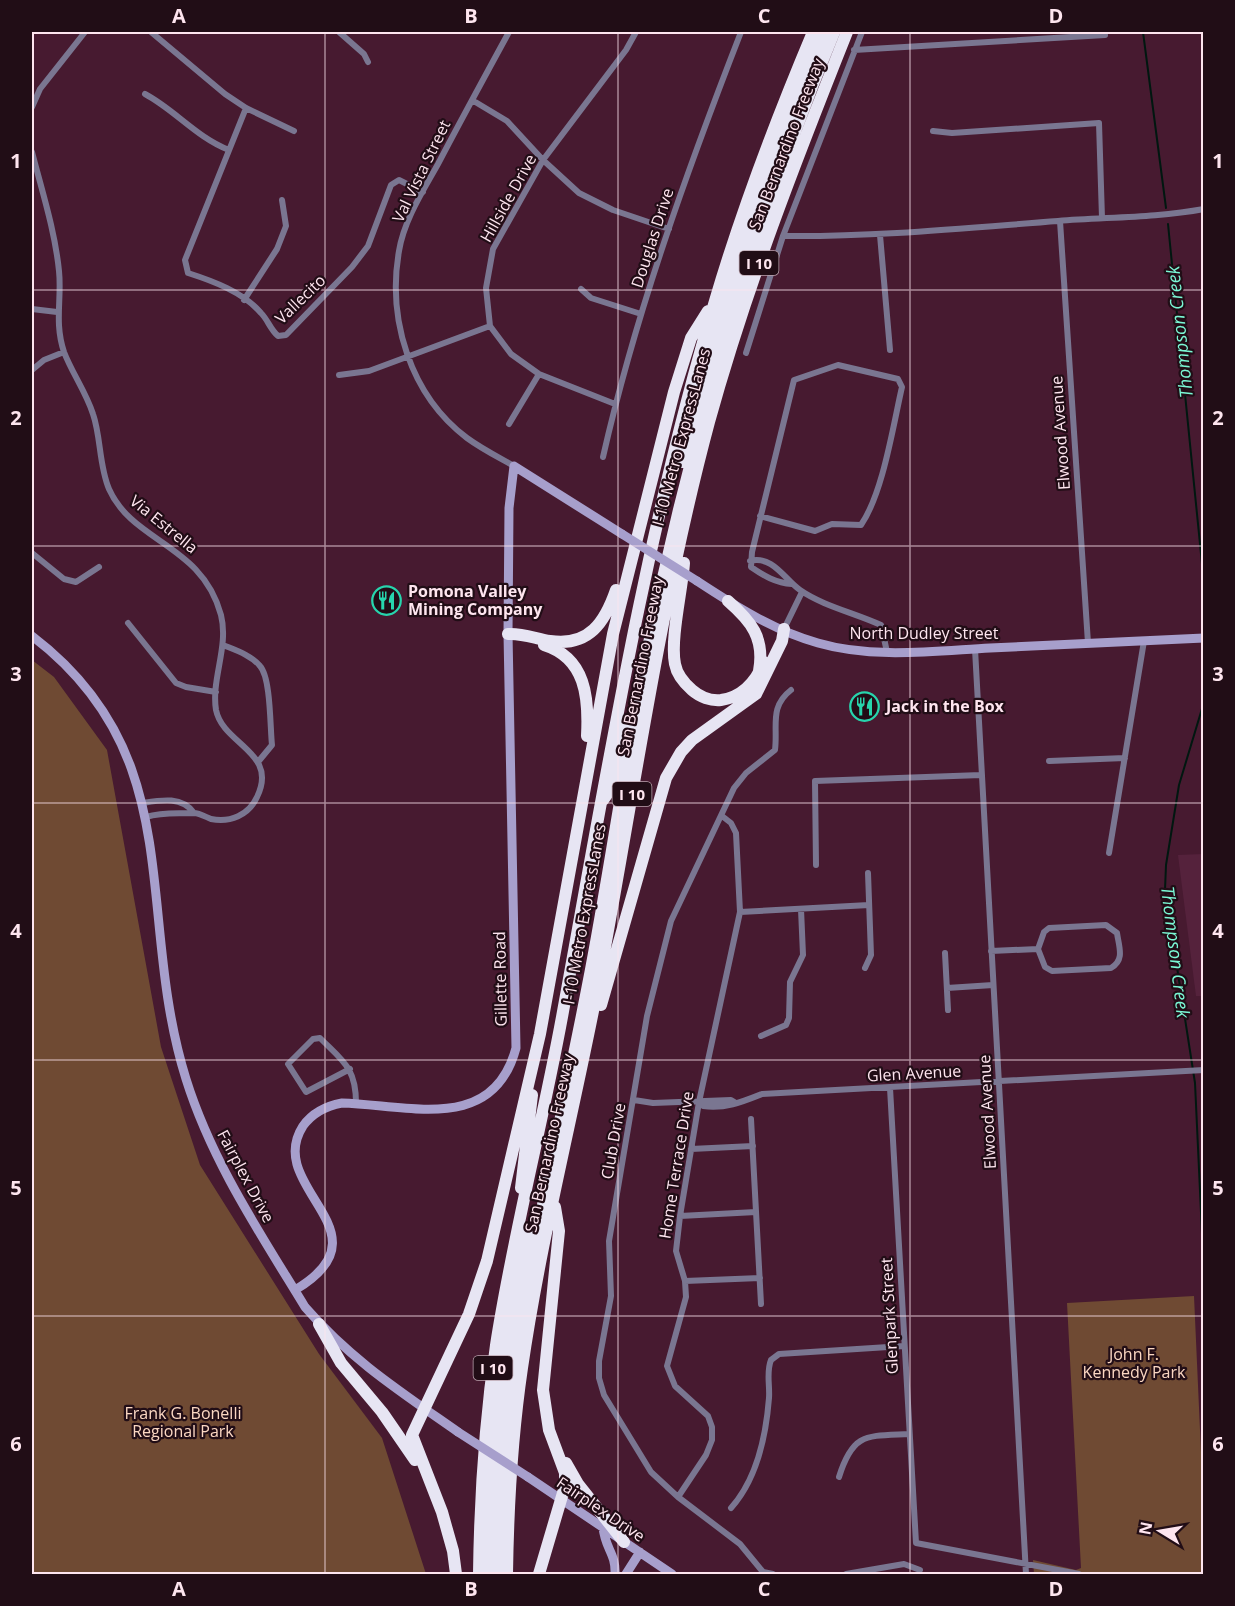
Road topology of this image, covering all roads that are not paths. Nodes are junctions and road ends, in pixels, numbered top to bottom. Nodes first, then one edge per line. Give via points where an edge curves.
1 (86, 32) edge
2 (151, 32) edge
3 (339, 32) edge
4 (509, 32) edge
5 (636, 32) edge
6 (741, 32) edge
7 (813, 32) edge
8 (823, 32) edge
9 (834, 32) edge
10 (847, 32) edge
11 (862, 32) edge
12 (1105, 35) dead end
13 (854, 50) junction
14 (368, 62) dead end
15 (145, 94) dead end
16 (472, 99) junction
17 (32, 107) edge
18 (246, 108) junction
19 (933, 130) dead end
20 (294, 131) dead end
21 (229, 150) junction
22 (32, 152) edge
23 (543, 160) junction
24 (423, 192) junction
25 (282, 200) dead end
26 (1203, 209) edge
27 (1102, 218) junction
28 (1060, 221) junction
29 (669, 229) junction
30 (880, 235) junction
31 (783, 236) junction
32 (581, 289) dead end
33 (716, 299) junction
34 (244, 300) junction
35 (32, 309) edge
36 (57, 312) junction
37 (642, 314) junction
38 (490, 326) junction
39 (890, 350) dead end
40 (64, 352) junction
41 (746, 353) dead end
42 (408, 358) junction
43 (32, 370) edge
44 (539, 374) junction
45 (339, 375) dead end
46 (615, 404) junction
47 (509, 424) dead end
48 (603, 458) dead end
49 (514, 466) junction
50 (691, 502) junction
51 (760, 516) junction
52 (638, 527) junction
53 (32, 553) edge
54 (750, 561) junction
55 (99, 567) dead end
56 (776, 567) junction
57 (770, 578) junction
58 (792, 584) junction
59 (802, 591) junction
60 (728, 601) junction
61 (128, 623) dead end
62 (784, 629) junction
63 (508, 634) junction
64 (32, 636) edge
65 (1201, 638) edge
66 (1144, 641) junction
67 (1088, 643) junction
68 (223, 645) junction
69 (975, 649) junction
70 (887, 652) junction
71 (759, 675) junction
72 (791, 690) dead end
73 (216, 692) junction
74 (1125, 758) junction
75 (1049, 761) dead end
76 (258, 762) junction
77 (981, 775) junction
78 (585, 789) junction
79 (174, 801) junction
80 (143, 803) junction
81 (599, 806) junction
82 (173, 812) junction
83 (194, 813) junction
84 (722, 816) junction
85 (146, 817) junction
86 (1109, 853) dead end
87 (816, 865) dead end
88 (868, 873) dead end
89 (869, 905) junction
90 (801, 909) junction
91 (740, 912) junction
92 (1038, 949) junction
93 (991, 951) junction
94 (945, 953) dead end
95 (865, 968) dead end
96 (993, 985) junction
97 (947, 988) junction
98 (948, 1011) dead end
99 (540, 1034) junction
100 (761, 1036) dead end
101 (350, 1069) junction
102 (1202, 1070) edge
103 (999, 1081) junction
104 (578, 1088) junction
105 (890, 1088) junction
106 (634, 1100) junction
107 (699, 1102) junction
108 (356, 1103) junction
109 (751, 1119) dead end
110 (753, 1146) junction
111 (691, 1149) junction
112 (533, 1164) junction
113 (554, 1200) junction
114 (756, 1212) junction
115 (680, 1216) junction
116 (511, 1269) junction
117 (760, 1278) junction
118 (685, 1281) junction
119 (295, 1290) junction
120 (761, 1304) dead end
121 (319, 1324) junction
122 (904, 1347) junction
123 (424, 1407) junction
124 (909, 1434) junction
125 (560, 1454) junction
126 (839, 1477) dead end
127 (433, 1489) junction
128 (678, 1497) junction
129 (560, 1499) junction
130 (731, 1508) dead end
131 (603, 1527) junction
132 (624, 1542) junction
133 (640, 1552) junction
134 (1025, 1563) junction
135 (920, 1570) dead end
136 (763, 1573) edge
137 (1079, 1574) edge
138 (456, 1575) edge
139 (478, 1575) edge
140 (489, 1575) edge
141 (498, 1575) edge
142 (507, 1575) edge
143 (539, 1575) edge
144 (615, 1575) edge
145 (626, 1575) edge
146 (672, 1575) edge
147 (773, 1575) edge
148 (846, 1575) edge
149 (1026, 1575) edge

1 - 17 street via 40,89
2 - 18 street
3 - 14 street
4 - 16 street, Val Vista Street
5 - 23 street, Hillside Drive
6 - 29 street, Douglas Drive
7 - 33 highway, San Bernardino Freeway / I 10 via 752,186
8 - 81 highway, I-10 Metro ExpressLanes via 775,154 714,341 664,534 614,784
9 - 141 highway, I-10 Metro ExpressLanes via 773,188 734,307 657,603 592,967 519,1326 504,1442
10 - 50 highway, San Bernardino Freeway / I 10 via 773,220 712,414
11 - 13 street
12 - 13 street
13 - 31 street
15 - 21 street via 210,143
16 - 23 street via 507,121
16 - 24 street, Val Vista Street
18 - 20 street
18 - 21 street, Vallecito
19 - 27 street via 952,133 1100,123
21 - 34 street, Vallecito via 184,260 188,273 215,281
22 - 36 street, Via Estrella via 56,246 60,274
23 - 29 street via 579,193
23 - 38 street, Hillside Drive via 493,249 486,288
24 - 34 street, Vallecito via 399,180 391,185 368,246 286,335 278,336 262,313
24 - 42 street, Val Vista Street via 399,249 398,321
25 - 34 street via 286,226 283,234
26 - 27 street via 1162,216
27 - 28 street
28 - 30 street
28 - 67 street, Elwood Avenue
29 - 37 street, Douglas Drive
30 - 31 street
30 - 39 street
31 - 41 street
32 - 37 street via 591,298
33 - 52 highway via 692,338
33 - 81 highway, San Bernardino Freeway / I 10 via 661,504
35 - 36 street
36 - 40 street, Via Estrella
37 - 46 street, Douglas Drive
38 - 42 street
38 - 44 street via 511,354
40 - 43 street
40 - 68 street, Via Estrella via 94,414 108,489 132,519 192,563 205,580 221,617
42 - 45 street via 369,371
42 - 49 street, Val Vista Street via 442,414 466,437
44 - 46 street
44 - 47 street
46 - 48 street, Douglas Drive
49 - 60 street, North Dudley Street, bridge
49 - 63 street, Gillette Road via 509,508
50 - 71 highway via 674,650 678,675 695,693 716,700 738,695
50 - 104 highway, San Bernardino Freeway / I 10 via 659,638
51 - 51 street via 794,380 838,364 898,379 902,387 892,430 874,498 861,525 832,524 815,531
51 - 54 street
52 - 63 highway via 609,611 596,630 566,642
52 - 78 highway via 613,634
53 - 55 street via 64,579 76,582
54 - 56 street via 756,559
54 - 57 street via 751,567
56 - 57 street
56 - 58 street
57 - 58 street
58 - 59 street
59 - 62 street
59 - 70 street via 881,625
60 - 62 street, North Dudley Street
60 - 71 highway via 755,629 761,656
61 - 73 street via 176,682
62 - 70 street, North Dudley Street via 816,643
62 - 71 highway via 776,637
62 - 104 highway via 756,694 698,735 681,752 666,778
63 - 78 highway via 552,647 570,660 583,679 589,706
63 - 108 street, Gillette Road via 517,1031 512,1065 495,1090 473,1104 457,1108
64 - 80 street, Fairplex Drive via 101,705 128,756
65 - 66 street, North Dudley Street
66 - 67 street, North Dudley Street
66 - 74 street
67 - 69 street, North Dudley Street
68 - 73 street, Via Estrella
68 - 76 street via 261,666 266,679 272,745
69 - 70 street, North Dudley Street
69 - 77 street, Elwood Avenue
72 - 84 street, Club Drive via 774,715 774,750 739,780
73 - 76 street, Via Estrella via 221,723 252,751
74 - 75 street
74 - 86 street
76 - 83 street via 259,792 245,812 221,820
77 - 87 street via 815,781
77 - 93 street, Elwood Avenue
78 - 99 highway
79 - 80 street
79 - 82 street
79 - 83 street via 184,803
80 - 85 street, Fairplex Drive
81 - 112 highway, San Bernardino Freeway / I 10
82 - 83 street
82 - 85 street
84 - 91 street, Home Terrace Drive via 736,833
84 - 106 street, Club Drive via 669,927 647,1016
85 - 119 street, Fairplex Drive via 164,983 186,1080 222,1170
88 - 89 street
89 - 90 street
89 - 95 street via 871,956
90 - 91 street
90 - 100 street via 803,955 790,982 789,1018 786,1025
91 - 107 street, Home Terrace Drive
92 - 92 street via 1045,967 1052,971 1111,968 1121,958 1117,933 1106,925 1049,928
92 - 93 street
93 - 96 street, Elwood Avenue
94 - 97 street
96 - 97 street
96 - 103 street, Elwood Avenue
97 - 98 street
99 - 116 highway
99 - 123 highway via 482,1279
101 - 101 street via 320,1038 313,1039 288,1064 306,1092
101 - 108 street
102 - 103 street, Glen Avenue
103 - 105 street, Glen Avenue
103 - 134 street, Elwood Avenue
104 - 113 highway, San Bernardino Freeway / I 10
105 - 107 street, Glen Avenue via 762,1094 736,1103 731,1100 704,1106
105 - 122 street, Glenpark Street
106 - 107 street, Glen Avenue
106 - 128 street, Club Drive via 609,1241 611,1296 599,1378 604,1395 637,1453
107 - 111 street, Home Terrace Drive
108 - 119 street, Gillette Road via 330,1105 317,1111 308,1119 297,1142 296,1165 328,1220 332,1238 329,1259 322,1271
109 - 110 street
110 - 111 street
110 - 114 street
111 - 115 street, Home Terrace Drive
112 - 116 highway, San Bernardino Freeway / I 10
112 - 140 highway via 537,1186 510,1321 495,1434
113 - 125 highway via 559,1231 543,1390 549,1430
113 - 142 highway, San Bernardino Freeway / I 10 via 518,1401
114 - 115 street
114 - 117 street
115 - 118 street, Home Terrace Drive via 676,1251
116 - 139 highway, San Bernardino Freeway / I 10 via 486,1433
117 - 118 street
117 - 120 street
118 - 128 street, Home Terrace Drive via 684,1310 669,1352 669,1377 708,1416 712,1433 706,1455
119 - 121 street, Fairplex Drive
121 - 123 street, Fairplex Drive via 361,1364
121 - 127 highway via 341,1363 382,1412
122 - 124 street, Glenpark Street
122 - 130 street via 779,1354 771,1360 768,1417 759,1456 743,1494
123 - 127 highway via 412,1435
123 - 129 street, Fairplex Drive, bridge
124 - 126 street via 859,1439 851,1447
124 - 134 street, Glenpark Street via 916,1543
125 - 129 highway via 565,1473
125 - 132 highway via 578,1484
127 - 138 highway via 449,1533
128 - 136 street, Club Drive via 740,1544
129 - 131 street, Fairplex Drive
129 - 143 highway
131 - 132 street, Fairplex Drive
131 - 144 street via 604,1544 614,1558
132 - 133 street, Fairplex Drive
133 - 145 street
133 - 146 street, Fairplex Drive
134 - 137 street
134 - 149 street, Elwood Avenue
135 - 148 street via 904,1564
136 - 147 street, Club Drive

